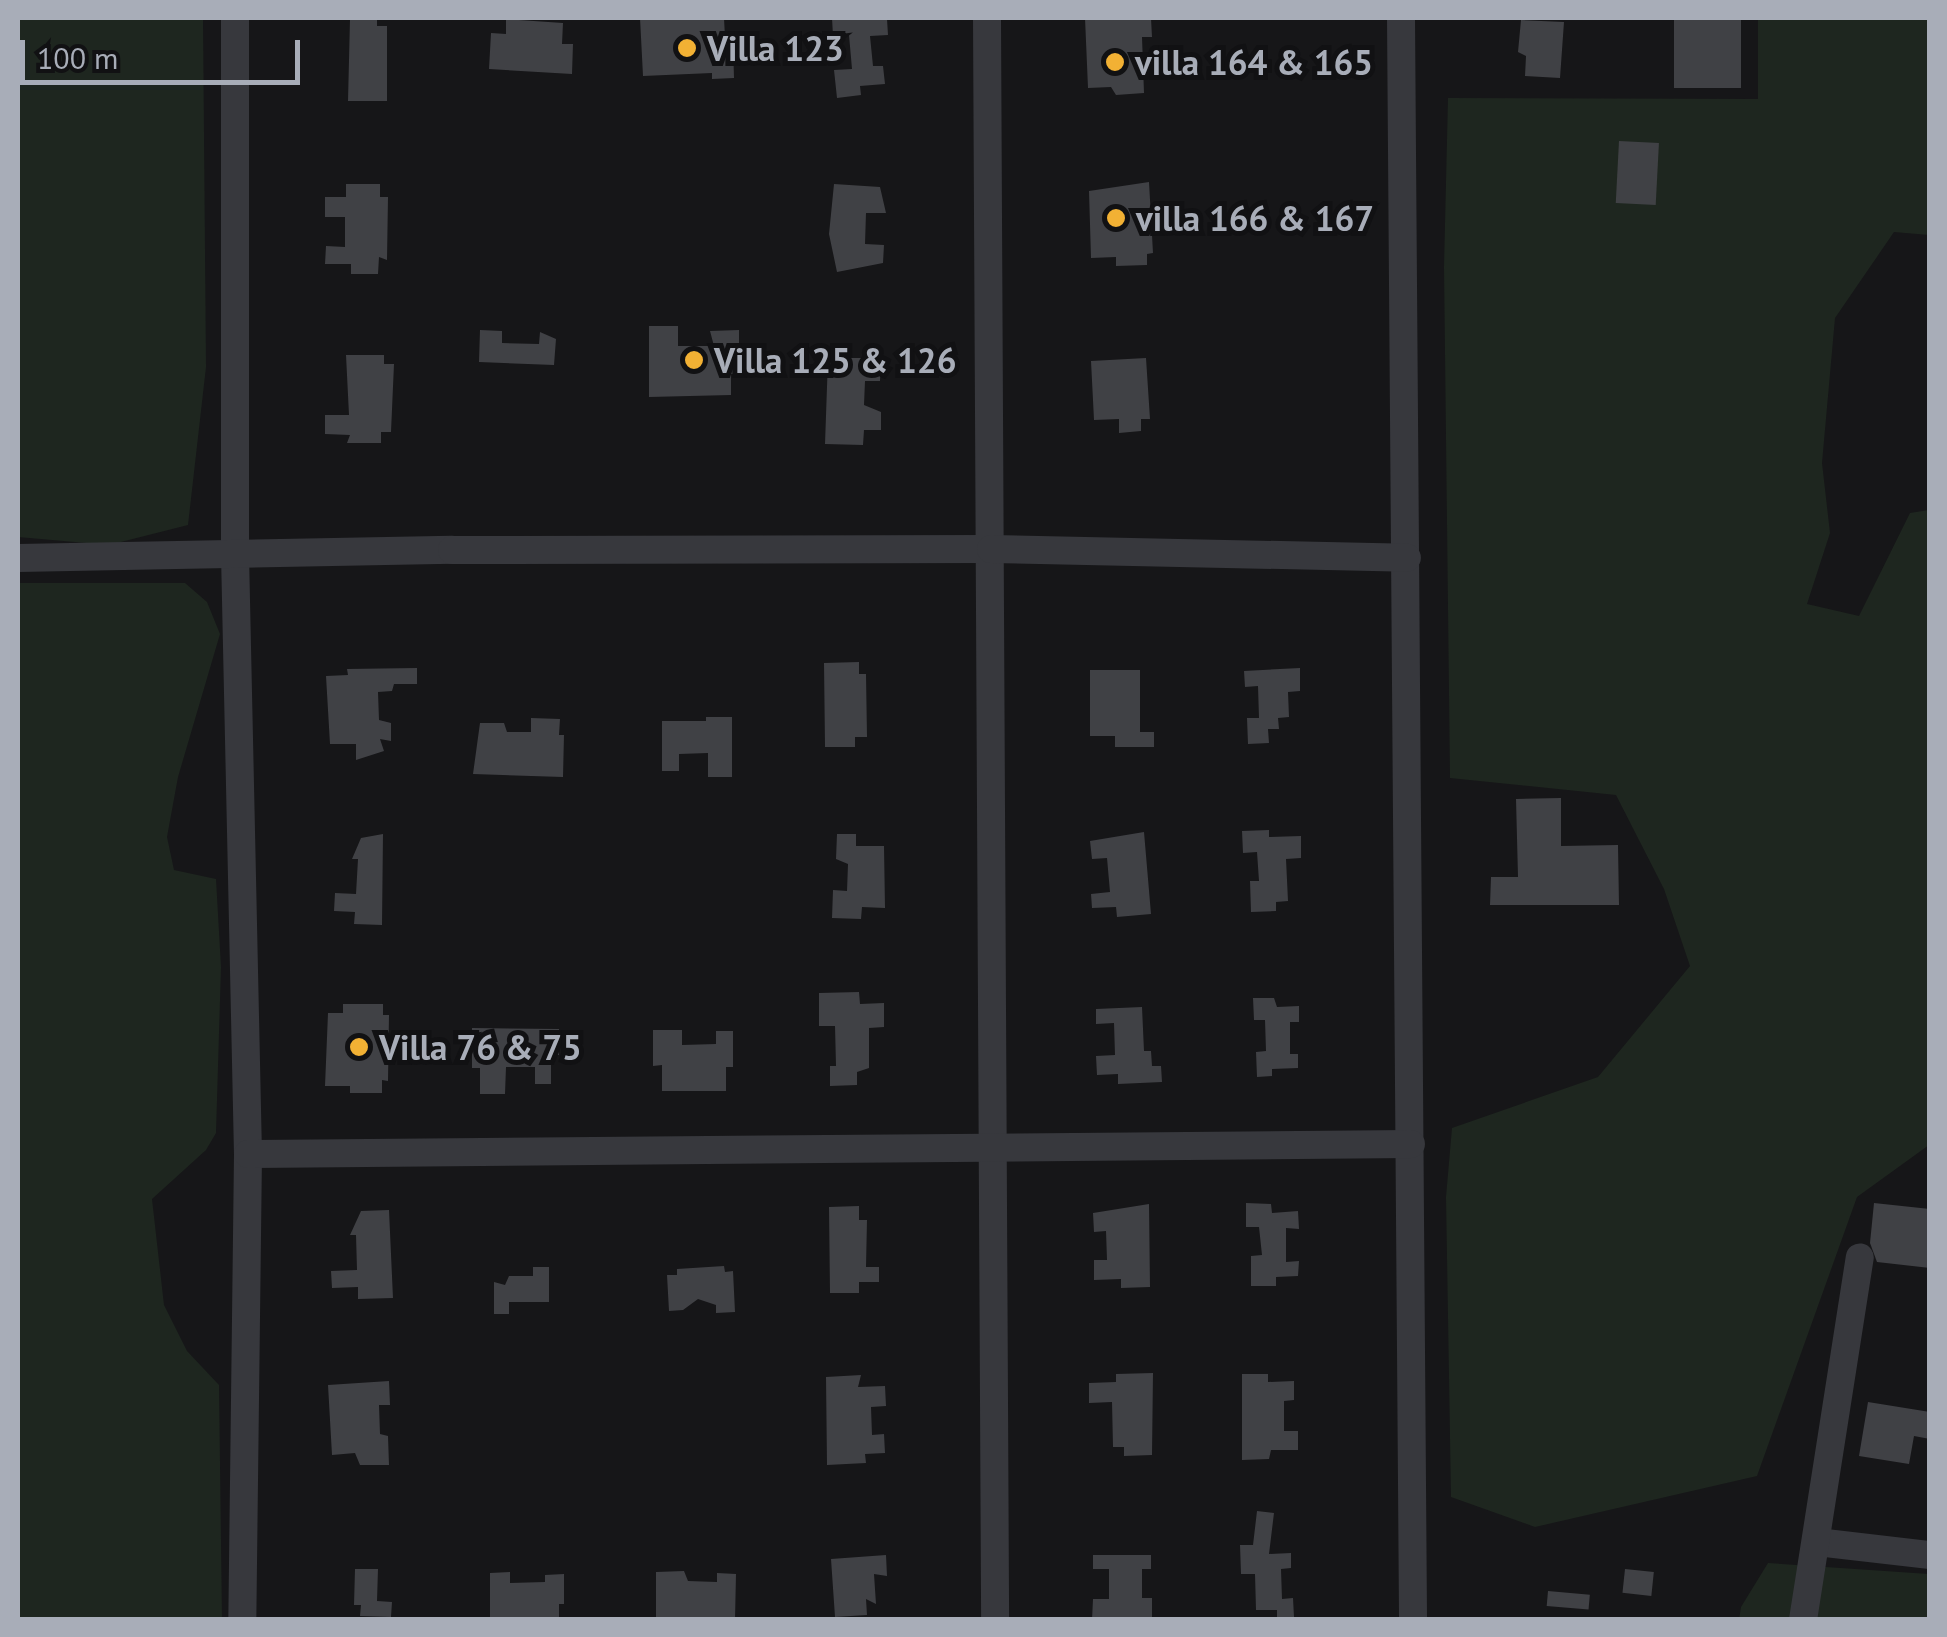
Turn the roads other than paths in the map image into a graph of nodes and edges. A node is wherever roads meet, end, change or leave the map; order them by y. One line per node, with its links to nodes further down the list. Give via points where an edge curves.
1 (235, 18): 5 (street)
2 (987, 18): 4 (street)
3 (1401, 18): 7 (street)
4 (991, 549): 5 (street); 7 (street); 9 (street)
5 (235, 554): 6 (street); 10 (street)
6 (18, 558)
7 (1407, 558): 8 (street)
8 (1411, 1144): 9 (street); 16 (street)
9 (996, 1148): 10 (street); 15 (street)
10 (248, 1154): 14 (street)
11 (1860, 1257): 12 (street)
12 (1816, 1542): 13 (street); 17 (street)
13 (1930, 1556)
14 (242, 1620)
15 (995, 1620)
16 (1413, 1620)
17 (1802, 1620)

